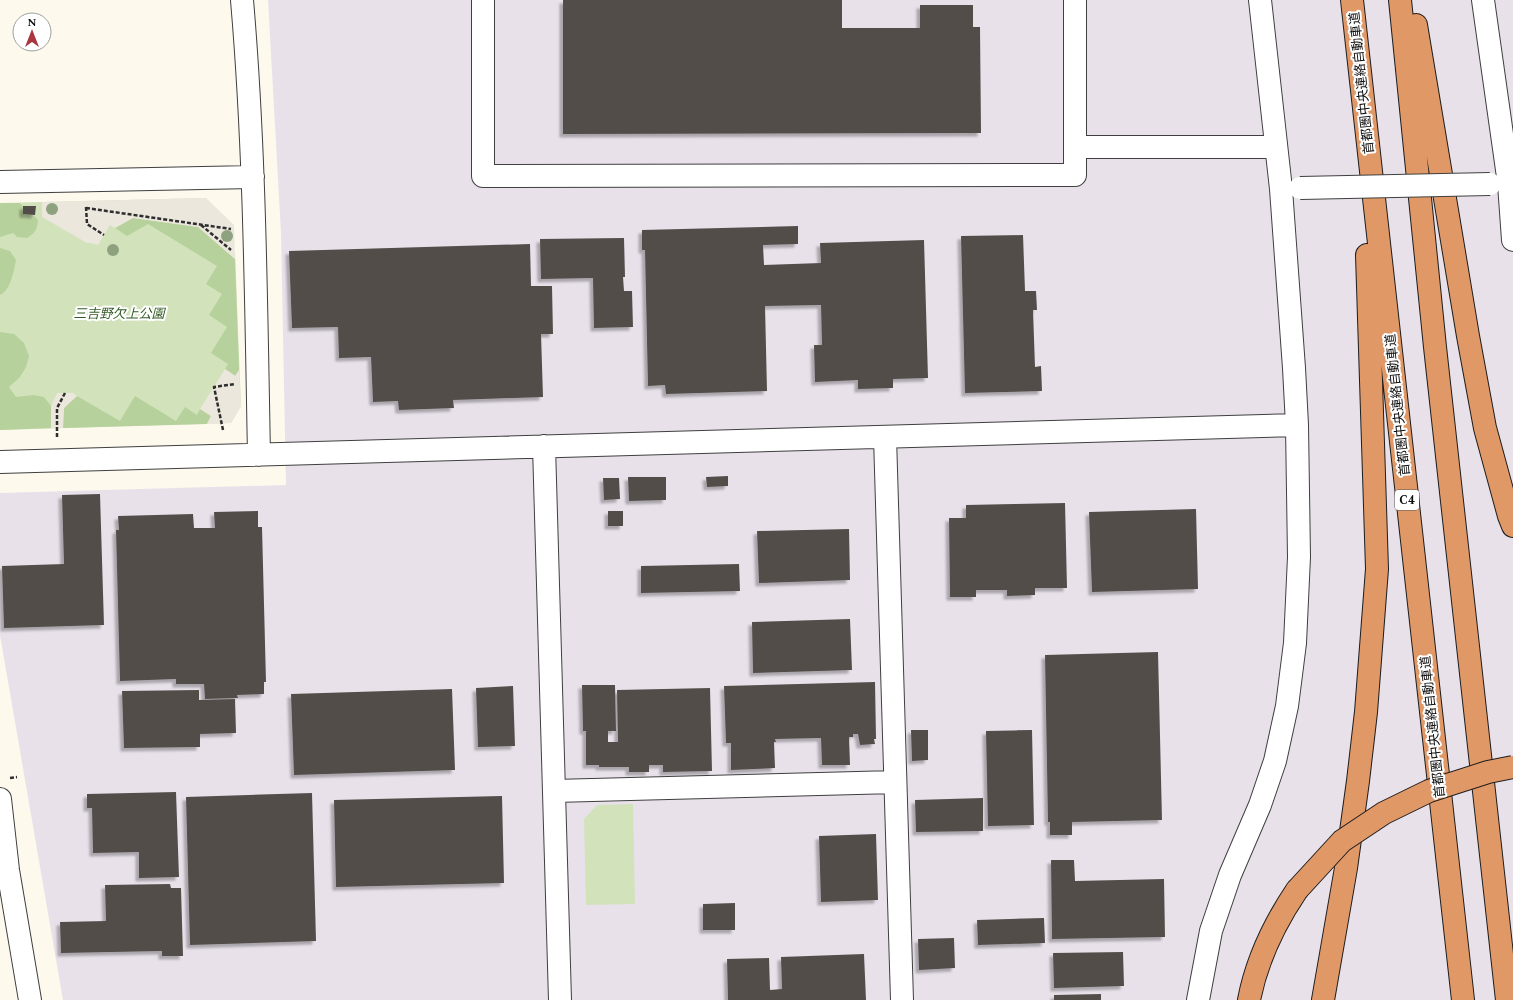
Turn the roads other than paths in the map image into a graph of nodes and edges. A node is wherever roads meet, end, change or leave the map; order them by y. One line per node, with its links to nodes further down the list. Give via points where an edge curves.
1 (242, 0): 12 (street)
2 (483, 0): 10 (street, via 483,176 1075,175)
3 (1075, 0): 10 (street)
4 (1260, 0): 11 (street)
5 (1352, 0): 9 (highway, 首都圏中央連絡自動車道 / C4)
6 (1400, 0): 34 (highway, via 1435,347)
7 (1412, 0): 22 (highway, via 1484,420)
8 (1482, 0): 14 (street)
9 (1362, 92): 32 (highway, via 1377,569 1358,781); 33 (highway, 首都圏中央連絡自動車道 / C4)
10 (1075, 147): 11 (street)
11 (1276, 147): 15 (street)
12 (253, 177): 13 (street); 20 (street)
13 (0, 182)
14 (1504, 184): 15 (street, bridge); 16 (street)
15 (1290, 189): 17 (street, via 1288,279)
16 (1513, 240)
17 (1297, 425): 18 (street); 30 (street, via 1299,556 1295,643 1287,706 1274,761 1230,875 1212,931)
18 (885, 437): 19 (street); 24 (street)
19 (544, 446): 20 (street); 25 (street)
20 (260, 455): 21 (street)
21 (0, 462)
22 (1513, 526)
23 (1513, 767): 31 (highway, bridge, via 1488,772 1429,791 1384,813 1342,842 1298,890 1279,917 1252,982)
24 (896, 782): 25 (street); 29 (street)
25 (554, 791): 28 (street)
26 (0, 806): 27 (street)
27 (30, 1000)
28 (560, 1000)
29 (902, 1000)
30 (1198, 1000)
31 (1249, 1000)
32 (1323, 1000)
33 (1462, 1000)
34 (1508, 1000)

